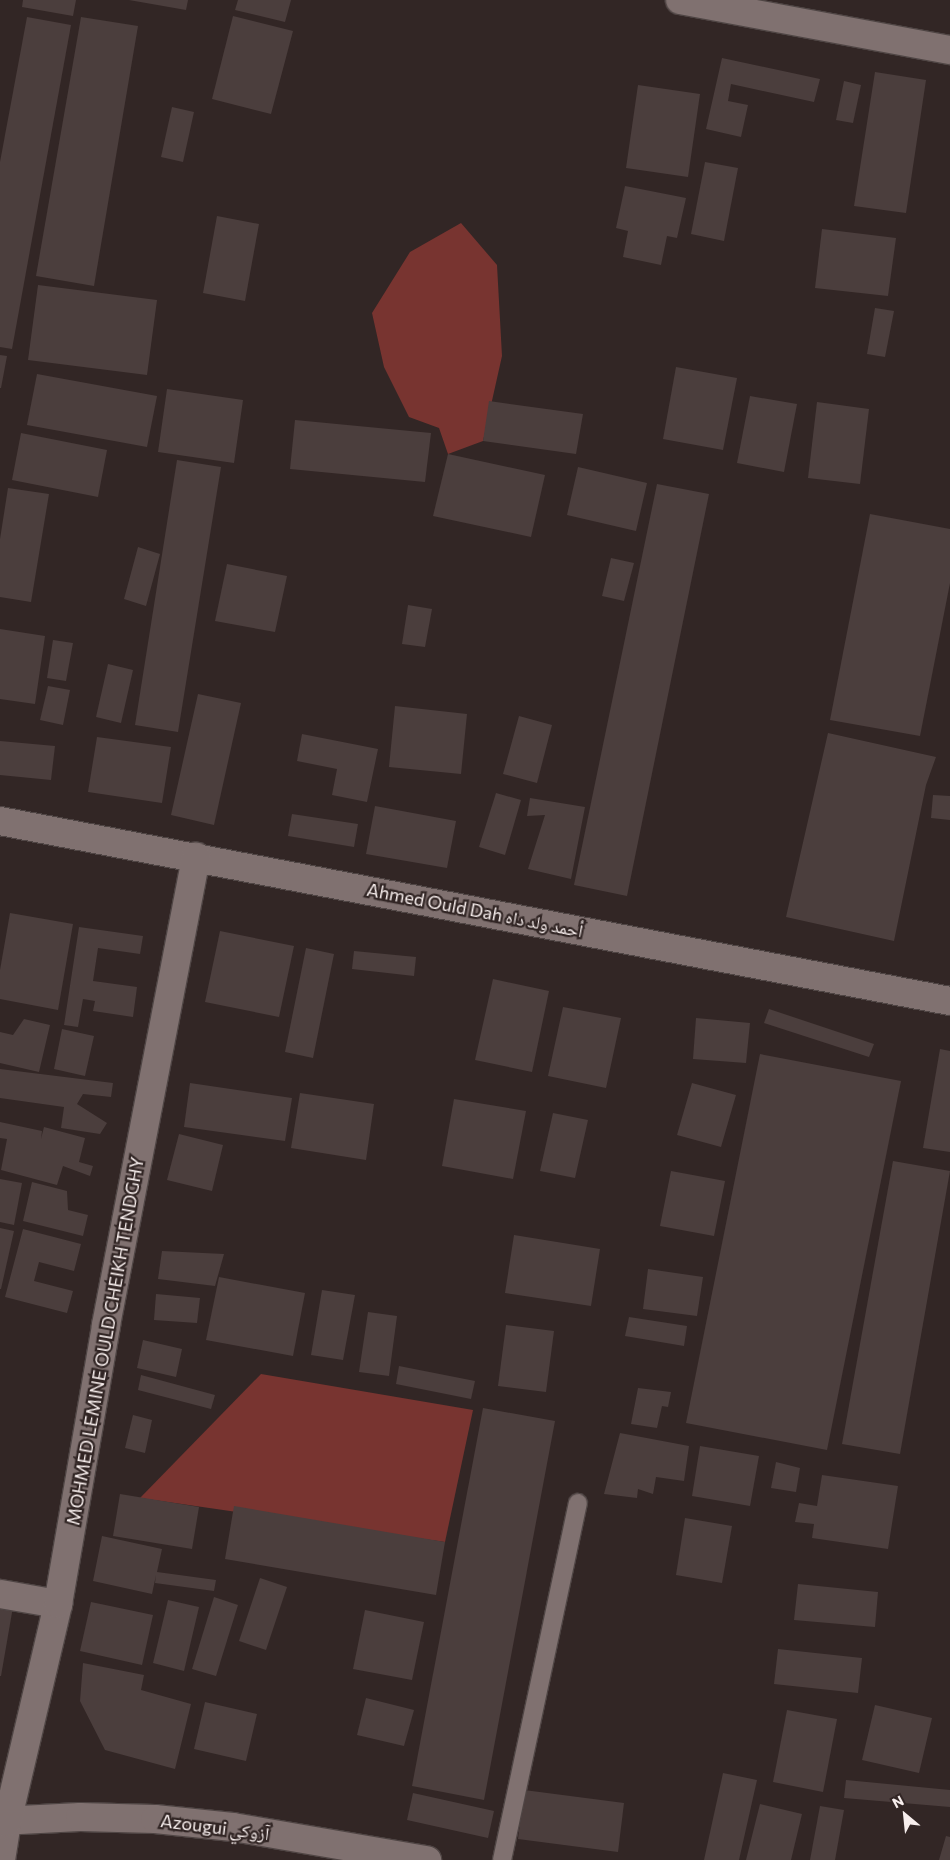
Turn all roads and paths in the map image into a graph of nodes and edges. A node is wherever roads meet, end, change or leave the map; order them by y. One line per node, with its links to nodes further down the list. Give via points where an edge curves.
1 (680, 0): 2 (street)
2 (950, 50)
3 (0, 821): 4 (street, Ahmed Ould Dah أحمد ولد داه)
4 (196, 857): 5 (street, Ahmed Ould Dah أحمد ولد داه); 8 (street, MOHMED LEMINE OULD CHEIKH TENDGHY, via 106,1325)
5 (950, 1001)
6 (578, 1503): 12 (lane)
7 (0, 1594): 8 (street)
8 (58, 1604): 9 (street, MOHMED LEMINE OULD CHEIKH TENDGHY)
9 (3, 1822): 10 (street, MOHMED LEMINE OULD CHEIKH TENDGHY); 11 (street, Azougui آزوكي, via 80,1817 233,1826)
10 (1, 1860)
11 (424, 1860)
12 (502, 1860)

